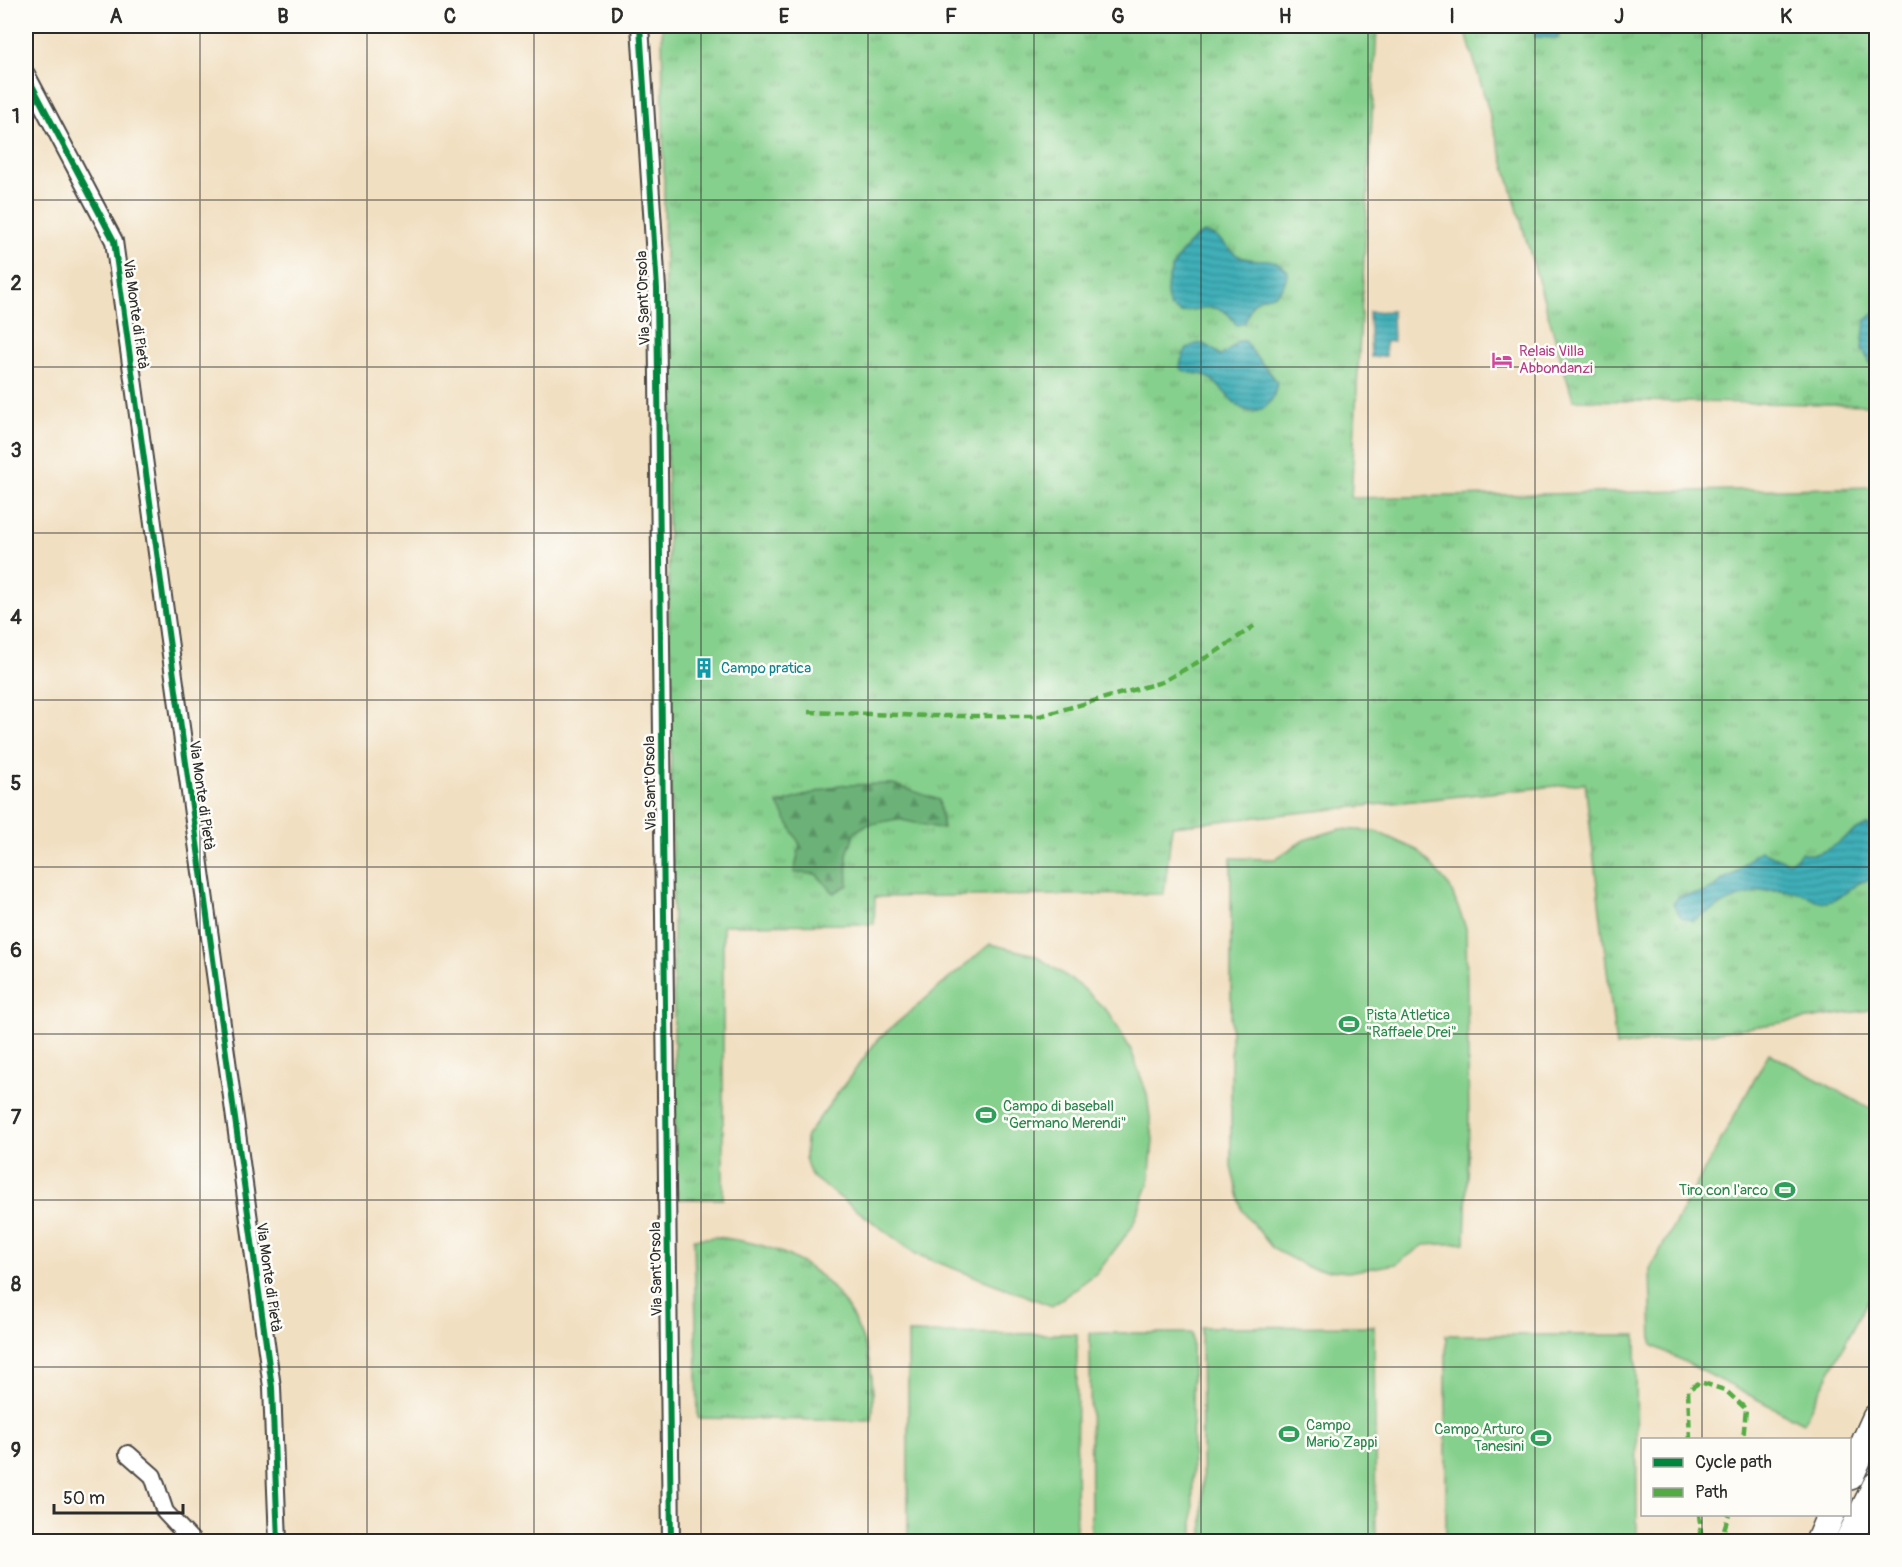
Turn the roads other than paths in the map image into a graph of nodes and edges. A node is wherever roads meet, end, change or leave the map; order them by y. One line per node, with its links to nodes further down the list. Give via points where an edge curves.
1 (640, 26): 10 (street, Via Sant'Orsola, via 657,289)
2 (26, 74): 9 (street, Via Monte di Pietà, via 114,241 272,1387)
3 (1876, 1418): 5 (main road)
4 (128, 1454): 8 (street, via 153,1476 165,1512)
5 (1851, 1474)
6 (1876, 1486): 12 (main road)
7 (1831, 1516): 11 (main road)
8 (193, 1542)
9 (278, 1542)
10 (671, 1542)
11 (1819, 1542)
12 (1848, 1542)

